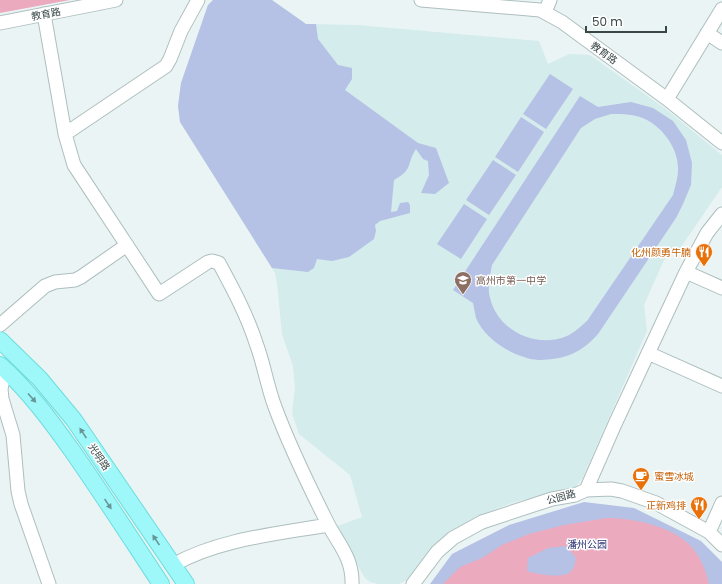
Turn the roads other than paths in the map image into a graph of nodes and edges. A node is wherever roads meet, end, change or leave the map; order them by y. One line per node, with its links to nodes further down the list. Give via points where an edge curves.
1 (116, 0): 5 (street, 教育路)
2 (198, 0): 11 (street, via 166,66)
3 (422, 0): 4 (street, 教育路, via 540,10)
4 (548, 6): 10 (street, 教育路, via 562,22)
5 (44, 14): 7 (street, 教育路); 11 (street)
6 (721, 14): 8 (street)
7 (0, 22)
8 (707, 33): 9 (street); 10 (street)
9 (722, 43)
10 (667, 99): 12 (street, 教育路)
11 (65, 134): 14 (street, via 74,164)
12 (722, 143)
13 (722, 214): 15 (street, via 707,233)
14 (127, 245): 17 (street, via 81,277 45,286); 24 (street, via 159,294 208,262 219,263 235,291 256,342 274,406 297,462)
15 (686, 272): 16 (street); 19 (street)
16 (722, 288)
17 (0, 325)
18 (0, 340): 27 (main road, 光明路, one-way to 18, via 74,420 40,379)
19 (648, 353): 21 (street); 22 (street)
20 (3, 367): 28 (street, via 2,399 13,435 18,491); 29 (main road, 光明路, one-way to 29, via 52,423)
21 (722, 386)
22 (586, 490): 25 (street, 公园路, via 622,491 656,503); 32 (street, 公园路, via 482,522 453,538 437,552)
23 (722, 503): 25 (street)
24 (328, 525): 27 (street, via 207,549); 31 (street, via 349,561)
25 (708, 532): 26 (street, 公园路)
26 (722, 545)
27 (173, 565): 30 (main road, 光明路)
28 (49, 584)
29 (162, 584)
30 (186, 584)
31 (352, 584)
32 (413, 584)

